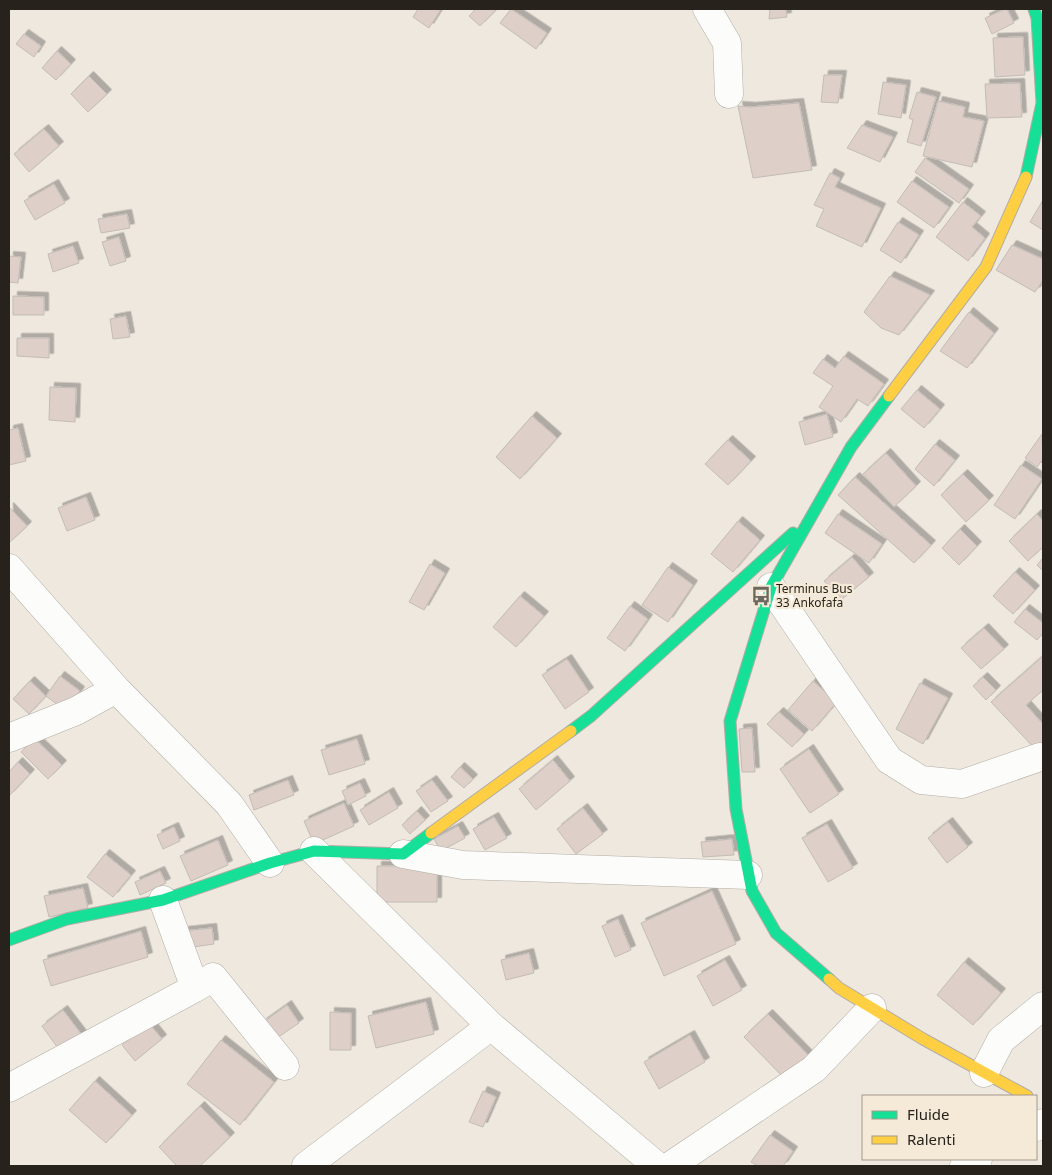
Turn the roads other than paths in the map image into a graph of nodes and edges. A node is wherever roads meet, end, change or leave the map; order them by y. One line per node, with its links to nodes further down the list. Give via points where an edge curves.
1 (708, 9): 3 (street, via 727,43)
2 (1038, 14): 4 (street, via 1042,104 1029,169 986,267 851,447)
3 (729, 94)
4 (811, 517): 6 (street); 11 (street, via 591,716)
5 (9, 568): 7 (street)
6 (771, 587): 9 (street, via 889,760 921,780 962,784); 13 (street, via 730,721 736,809)
7 (116, 689): 8 (street, via 76,711); 12 (street, via 229,804)
8 (9, 738)
9 (1040, 758)
10 (314, 851): 11 (street); 12 (street); 19 (street)
11 (403, 854): 13 (street, via 463,865)
12 (270, 863): 14 (street)
13 (748, 876): 18 (street, via 752,891 776,932 839,988)
14 (163, 900): 15 (street, via 67,919); 16 (street)
15 (9, 940)
16 (195, 988): 20 (street, via 213,977); 22 (street)
17 (1043, 1006): 21 (street, via 1001,1040)
18 (872, 1008): 21 (street); 27 (street, via 814,1069)
19 (492, 1026): 25 (street); 26 (street)
20 (285, 1066)
21 (984, 1073): 23 (street)
22 (9, 1088)
23 (1025, 1095)
24 (976, 1160): 28 (street)
25 (306, 1166)
26 (657, 1166)
27 (670, 1166)
28 (964, 1166)

